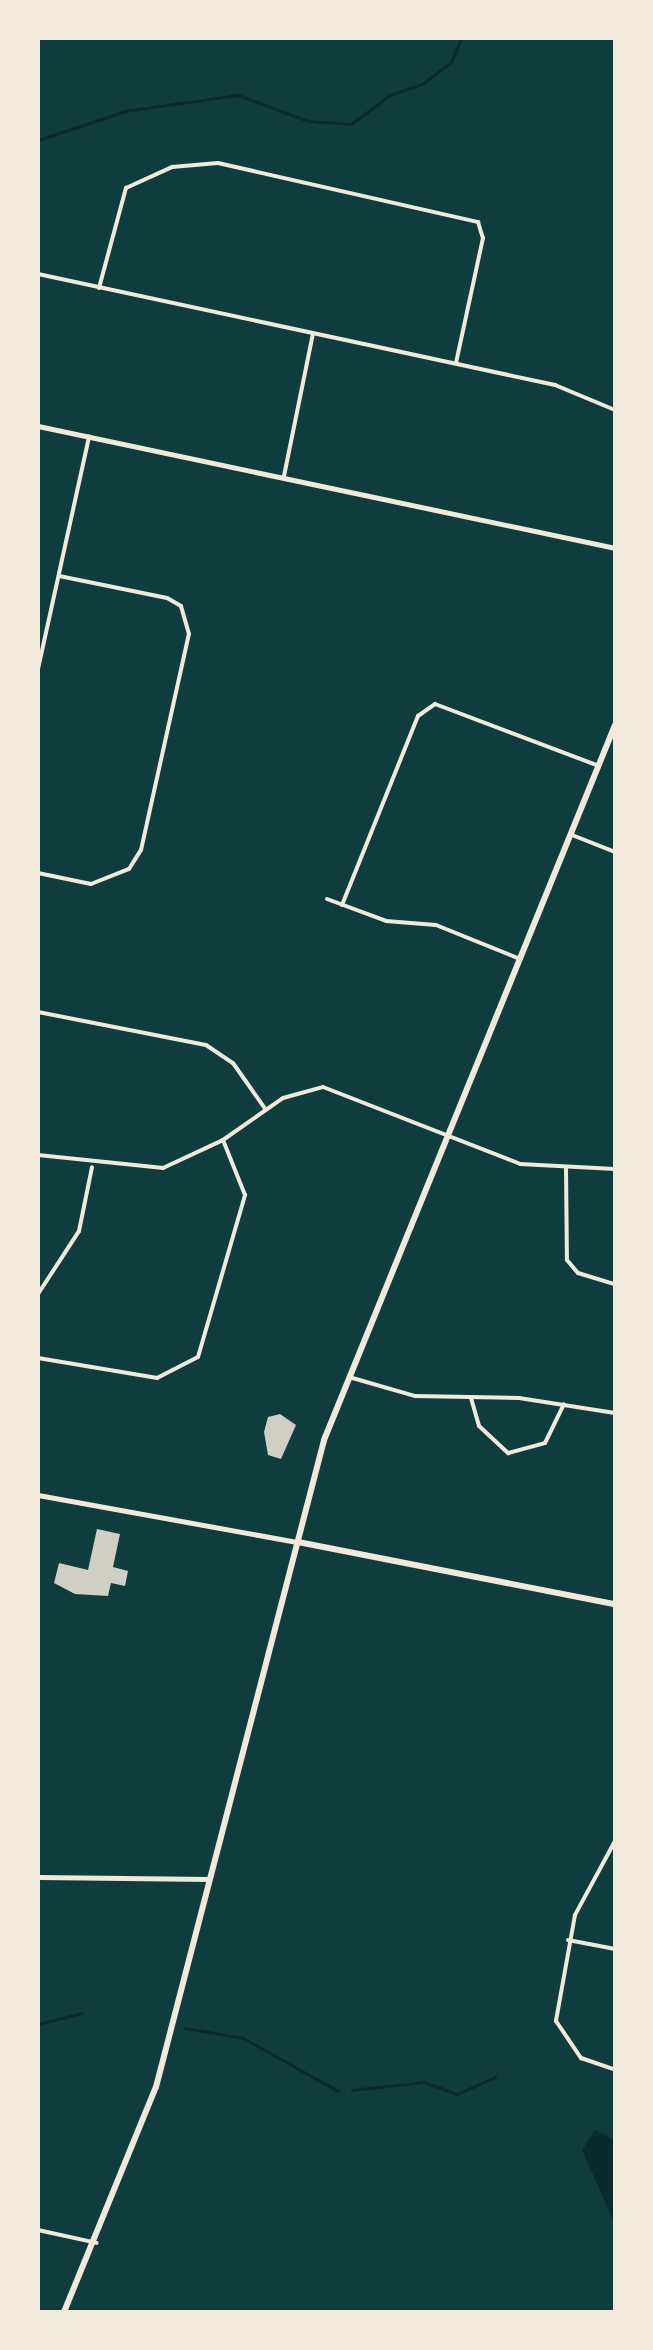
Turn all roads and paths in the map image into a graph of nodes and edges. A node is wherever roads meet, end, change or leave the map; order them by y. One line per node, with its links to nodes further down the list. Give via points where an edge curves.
1 (38, 274): 2 (street)
2 (99, 288): 3 (street); 4 (street, via 126,188 195,161 249,169 478,222 483,238)
3 (313, 334): 4 (street); 8 (street)
4 (456, 363): 5 (street, via 555,385)
5 (615, 410)
6 (38, 426): 7 (street)
7 (89, 437): 8 (street); 10 (street)
8 (284, 476): 9 (street)
9 (615, 548)
10 (59, 576): 11 (street); 16 (street, via 167,598 181,606 189,634 135,860 113,880 91,884)
11 (38, 669)
12 (615, 725): 13 (main road)
13 (599, 766): 14 (main road); 18 (street, via 454,705 435,704 418,716)
14 (572, 835): 15 (street); 19 (main road)
15 (615, 852)
16 (38, 873)
17 (327, 899): 18 (street)
18 (342, 905): 19 (street, via 386,921 436,925)
19 (520, 959): 22 (main road)
20 (38, 1012): 21 (street, via 206,1045 233,1063)
21 (266, 1110): 22 (street, via 304,1089 323,1087); 23 (street)
22 (448, 1136): 26 (street, via 520,1164); 31 (main road)
23 (223, 1140): 25 (street, via 163,1168); 30 (street, via 245,1195 198,1357 157,1378)
24 (38, 1155): 25 (street)
25 (92, 1166): 29 (street, via 79,1231)
26 (566, 1169): 27 (street); 28 (street, via 567,1260 578,1273)
27 (615, 1169)
28 (615, 1284)
29 (38, 1294)
30 (38, 1358)
31 (349, 1377): 32 (street, via 415,1396); 36 (main road)
32 (471, 1398): 33 (street); 33 (street, via 479,1426 508,1453 545,1443)
33 (565, 1403): 34 (street)
34 (615, 1413)
35 (38, 1495): 36 (street)
36 (298, 1542): 37 (main road); 42 (main road)
37 (615, 1604)
38 (615, 1759): 39 (street)
39 (615, 1802)
40 (615, 1841): 43 (street, via 587,1882)
41 (38, 1877): 42 (street)
42 (209, 1879): 47 (main road, via 156,2087)
43 (568, 1940): 44 (street); 45 (street, via 556,2021 581,2058)
44 (615, 1949)
45 (615, 2070)
46 (38, 2230): 47 (street)
47 (97, 2243): 48 (main road)
48 (64, 2312)

